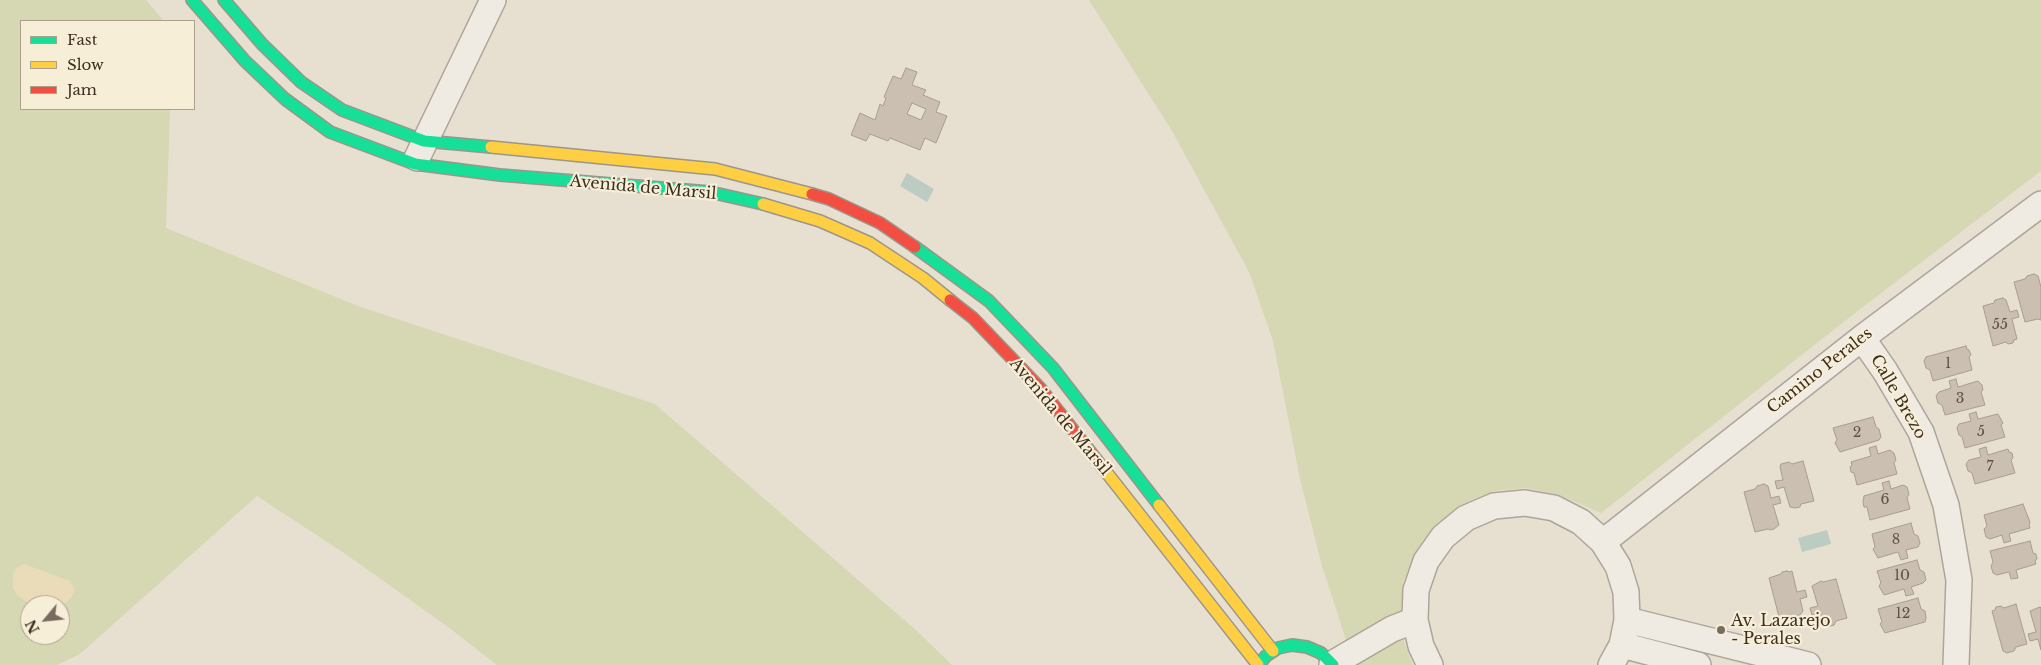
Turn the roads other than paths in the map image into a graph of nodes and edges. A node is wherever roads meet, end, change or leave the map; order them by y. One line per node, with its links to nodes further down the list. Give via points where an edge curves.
1 (192, 0): 4 (street, Avenida de Marsil, via 245,62 285,99 330,132)
2 (224, 0): 4 (street, Avenida de Marsil, via 262,44 302,82 342,110)
3 (493, 0): 4 (street)
4 (419, 152): 10 (street, Avenida de Marsil, via 715,169 828,199 880,223 934,258 989,301 1053,368); 13 (street, Avenida de Marsil, via 500,175 710,192 820,221 870,243 923,278 973,318 1041,390)
5 (2041, 204): 6 (street, Camino Perales)
6 (1862, 338): 7 (street, Camino Perales); 17 (street, Calle Brezo, via 1921,432 1946,506 1959,580)
7 (1603, 542): 8 (street, via 1581,522 1554,508 1524,503 1494,506 1466,518 1443,537 1426,561 1416,590); 9 (street, via 1618,566 1626,592)
8 (1415, 620): 12 (street, via 1392,629); 14 (street, via 1421,646)
9 (1627, 620): 11 (street); 16 (street)
10 (1274, 651): 12 (street, via 1292,645 1307,647 1321,653); 13 (street)
11 (1616, 655): 15 (street)
12 (1332, 664)
13 (1258, 665)
14 (1430, 665)
15 (1698, 665)
16 (1808, 665)
17 (1956, 665)

